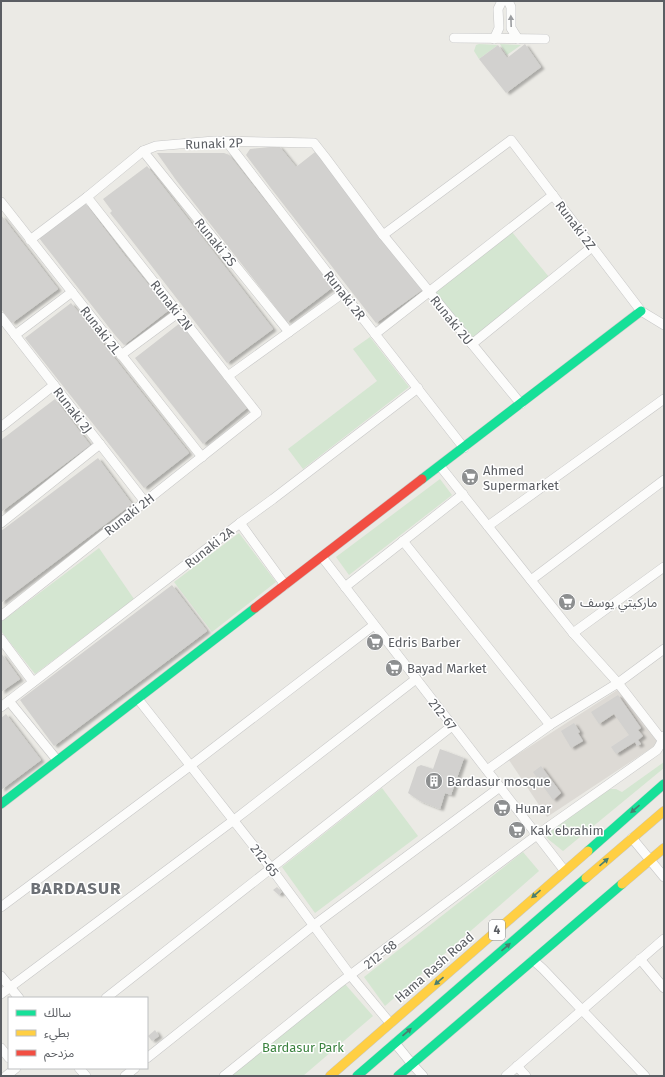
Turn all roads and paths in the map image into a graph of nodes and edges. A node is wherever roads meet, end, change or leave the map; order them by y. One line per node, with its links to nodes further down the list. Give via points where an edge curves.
1 (502, 1): 4 (street, via 498,9 499,28)
2 (508, 1): 5 (street, one-way to 2, via 512,28 511,7)
3 (454, 38): 4 (street)
4 (494, 38): 5 (street)
5 (518, 38): 6 (street)
6 (545, 38)
7 (227, 142): 8 (street, Runaki 2P, via 156,146); 12 (street, Runaki 2P, via 314,143); 17 (street, Runaki 2R)
8 (143, 151): 10 (street, Runaki 2P); 22 (street, Runaki 2S)
9 (552, 195): 12 (street, Runaki 2Z, via 511,140); 14 (street, Runaki 2Z); 16 (street)
10 (87, 197): 13 (street, Runaki 2P); 19 (street, Runaki 2N)
11 (1, 202): 13 (street, Runaki 2L)
12 (383, 235): 16 (street, Runaki 2U)
13 (30, 240): 15 (street, Runaki 2L)
14 (592, 247): 18 (street, Runaki 2Z); 25 (street)
15 (72, 292): 24 (street); 26 (street, Runaki 2L)
16 (429, 292): 23 (street); 25 (street, Runaki 2U)
17 (343, 293): 22 (street); 23 (street, Runaki 2R)
18 (641, 311): 21 (street, Runaki 2Z); 31 (main road)
19 (178, 313): 26 (street); 27 (street, Runaki 2N)
20 (1, 317): 24 (street, Runaki 2J)
21 (664, 326)
22 (289, 332): 27 (street)
23 (375, 334): 29 (street, Runaki 2R)
24 (15, 335): 28 (street, Runaki 2J)
25 (472, 344): 31 (street, Runaki 2U)
26 (121, 355): 36 (street, Runaki 2L)
27 (228, 376): 32 (street, Runaki 2N)
28 (54, 385): 33 (street); 34 (street, Runaki 2J)
29 (418, 388): 35 (street, Runaki 2R); 42 (street, Runaki 2A)
30 (664, 399): 43 (street)
31 (520, 404): 35 (main road)
32 (257, 413): 36 (street, Runaki 2H)
33 (1, 427)
34 (100, 444): 40 (street, Runaki 2J); 41 (street)
35 (464, 448): 37 (main road)
36 (202, 457): 40 (street, Runaki 2H)
37 (440, 466): 39 (street); 45 (main road)
38 (664, 480): 47 (street)
39 (463, 494): 43 (street); 44 (street)
40 (145, 502): 50 (street, Runaki 2H)
41 (1, 523)
42 (240, 523): 48 (street); 56 (street, Runaki 2A)
43 (488, 526): 47 (street)
44 (403, 541): 49 (street); 61 (street)
45 (322, 557): 48 (main road); 49 (street, 212-67)
46 (664, 567): 52 (street)
47 (531, 580): 52 (street)
48 (285, 585): 58 (main road)
49 (345, 587): 51 (street, 212-67)
50 (1, 616)
51 (374, 625): 55 (street, 212-67); 65 (street)
52 (573, 633): 57 (street)
53 (1, 640): 56 (street)
54 (664, 649): 57 (street)
55 (416, 679): 62 (street, 212-67); 71 (street)
56 (33, 682): 59 (street, Runaki 2A)
57 (618, 683): 61 (street); 63 (street)
58 (138, 699): 64 (main road); 65 (street, 212-65)
59 (9, 701): 60 (street, Runaki 2A); 64 (street)
60 (1, 707)
61 (550, 725): 66 (street)
62 (452, 726): 66 (street, 212-67); 76 (street)
63 (663, 738): 72 (street, 212-68, via 657,750)
64 (57, 760): 69 (main road)
65 (190, 766): 71 (street, 212-65); 79 (street)
66 (487, 770): 68 (street, 212-67)
67 (664, 784): 77 (main road, Hama Rash Road / 4, one-way to 77)
68 (500, 787): 72 (street, 212-67); 80 (street)
69 (1, 804)
70 (664, 810): 73 (main road, 4)
71 (234, 820): 76 (street, 212-65); 86 (street)
72 (537, 835): 77 (street, 212-67); 85 (street, 212-68)
73 (632, 838): 75 (street); 93 (main road, 4, one-way to 73)
74 (664, 848): 75 (main road)
75 (650, 860): 78 (street); 83 (main road)
76 (271, 868): 80 (street, 212-65); 90 (street)
77 (564, 870): 92 (main road, Hama Rash Road / 4, one-way to 92)
78 (664, 877)
79 (1, 907)
80 (314, 925): 85 (street, 212-65); 96 (street)
81 (664, 938): 82 (street)
82 (640, 959): 87 (street); 91 (street)
83 (533, 960): 91 (street); 97 (main road)
84 (1, 976): 86 (street)
85 (351, 976): 92 (street, 212-65); 103 (street, 212-68)
86 (10, 987): 88 (street); 89 (street)
87 (664, 988)
88 (1, 994)
89 (18, 997)
90 (107, 997)
91 (581, 1009): 98 (street); 110 (street)
92 (390, 1023): 104 (main road, Hama Rash Road / 4)
93 (395, 1043): 97 (street); 105 (main road, 4)
94 (1, 1048): 95 (street)
95 (8, 1057)
96 (148, 1057)
97 (412, 1064): 106 (main road); 107 (street)
98 (517, 1066): 108 (street); 109 (street)
99 (15, 1069): 101 (street)
100 (134, 1069): 102 (street)
101 (6, 1076)
102 (125, 1076)
103 (224, 1076)
104 (330, 1076)
105 (357, 1076)
106 (398, 1076)
107 (423, 1076)
108 (506, 1076)
109 (526, 1076)
110 (645, 1076)

